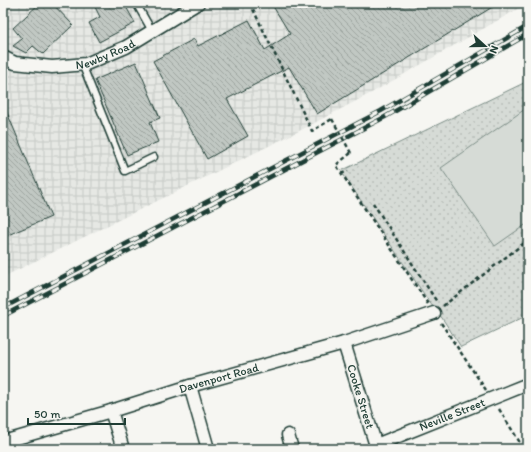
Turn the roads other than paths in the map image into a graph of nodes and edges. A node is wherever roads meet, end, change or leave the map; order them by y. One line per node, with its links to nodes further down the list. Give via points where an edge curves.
1 (136, 3): 3 (lane)
2 (198, 3): 3 (street, Newby Road)
3 (152, 31): 5 (street, Newby Road, via 126,47)
4 (3, 57): 5 (street, Newby Road, via 15,63 52,67)
5 (82, 64): 6 (lane, via 125,171)
6 (154, 157)
7 (437, 310): 8 (street, Davenport Road)
8 (344, 343): 10 (street, Davenport Road); 14 (street, Cooke Street)
9 (528, 384): 14 (street, Neville Street)
10 (190, 386): 11 (street, Davenport Road); 16 (street)
11 (111, 411): 13 (street, Davenport Road); 15 (street)
12 (288, 435): 17 (street)
13 (3, 442)
14 (377, 447)
15 (123, 449)
16 (208, 449)
17 (292, 449)

